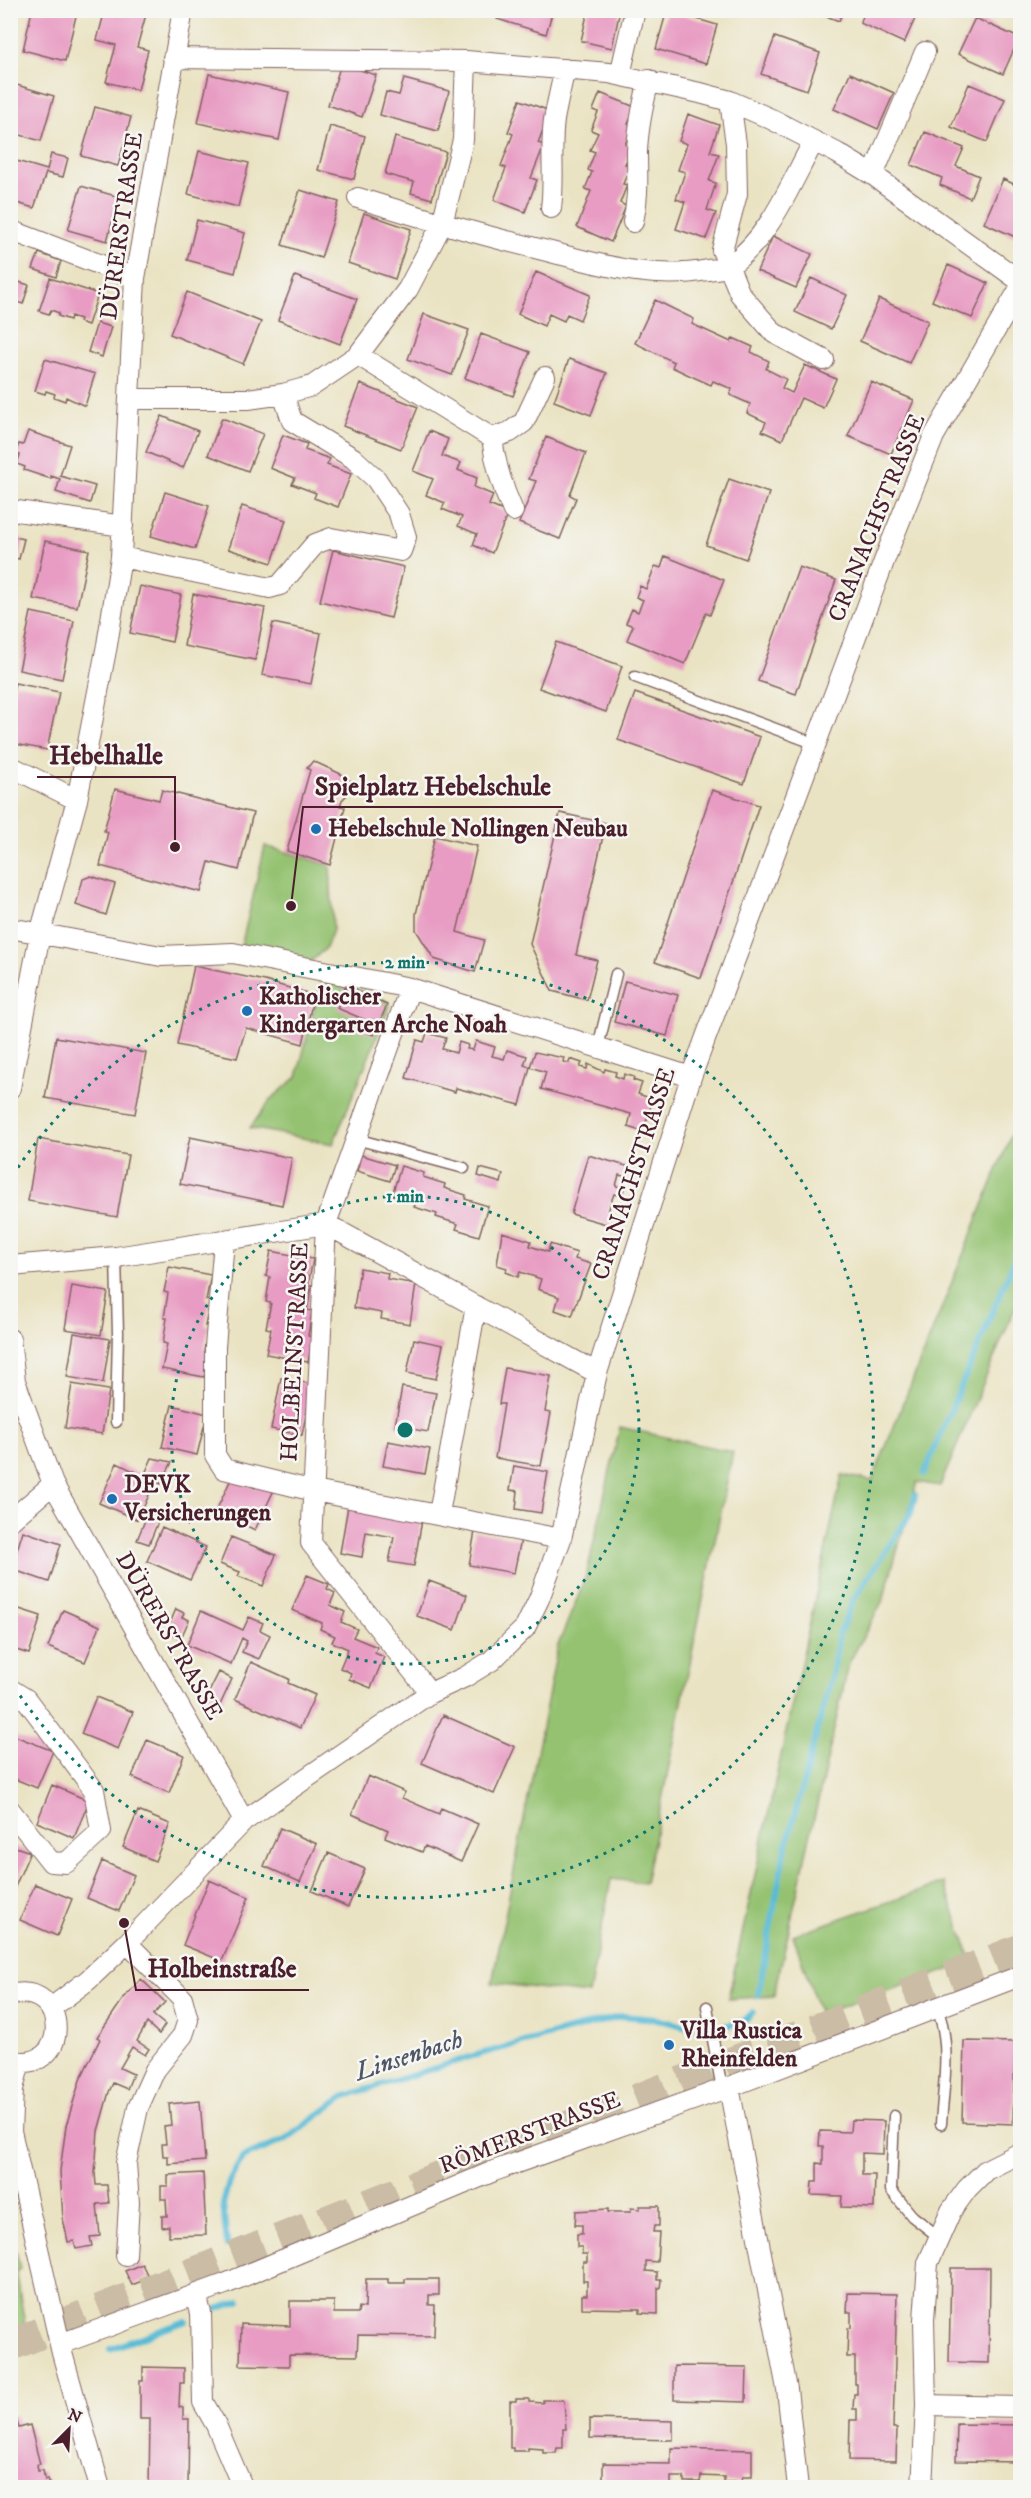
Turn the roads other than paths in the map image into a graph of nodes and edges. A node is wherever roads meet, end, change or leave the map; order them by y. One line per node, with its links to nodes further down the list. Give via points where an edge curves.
1 (183, 10): 4 (street, DÜRERSTRASSE)
2 (635, 10): 7 (street)
3 (925, 52): 11 (street)
4 (173, 58): 5 (street); 18 (street, DÜRERSTRASSE)
5 (466, 62): 6 (street); 15 (street, via 463,140)
6 (565, 69): 7 (street); 13 (street, via 554,120)
7 (620, 75): 8 (street)
8 (649, 80): 9 (street); 14 (street, via 640,119)
9 (729, 101): 10 (street); 17 (street, via 738,170 737,194 723,250)
10 (814, 141): 11 (street); 17 (street, via 770,220 752,246)
11 (873, 175): 19 (street)
12 (358, 198): 15 (street)
13 (551, 208)
14 (633, 222)
15 (442, 224): 17 (street, via 614,268 658,275 684,275); 21 (street, via 408,289)
16 (10, 230): 18 (street)
17 (729, 266): 22 (street, via 740,294 774,333)
18 (135, 278): 25 (street, DÜRERSTRASSE)
19 (1020, 281)
20 (1020, 288): 32 (street, CRANACHSTRASSE, via 934,436)
21 (358, 355): 24 (street, via 312,386); 26 (street)
22 (824, 360)
23 (544, 377): 26 (street, via 524,422)
24 (283, 394): 25 (street, via 248,399); 30 (street, via 292,421 352,458 376,479 399,514 406,537 400,551 331,538 315,544 280,585 270,588)
25 (129, 399): 29 (street, DÜRERSTRASSE)
26 (492, 438): 28 (street)
27 (10, 510): 29 (street)
28 (513, 510)
29 (123, 526): 30 (street, DÜRERSTRASSE)
30 (121, 557): 34 (street, DÜRERSTRASSE)
31 (635, 677): 32 (lane)
32 (816, 744): 40 (street, CRANACHSTRASSE)
33 (10, 765): 34 (street)
34 (77, 800): 36 (street, DÜRERSTRASSE)
35 (10, 928): 36 (street)
36 (40, 934): 38 (street, via 161,956 233,953); 41 (street, DÜRERSTRASSE)
37 (616, 974): 39 (lane)
38 (410, 988): 39 (street); 42 (street, HOLBEINSTRASSE)
39 (598, 1047): 40 (street)
40 (691, 1077): 50 (street, CRANACHSTRASSE)
41 (10, 1088)
42 (356, 1139): 43 (lane); 44 (street, HOLBEINSTRASSE)
43 (464, 1168)
44 (326, 1224): 45 (street); 48 (street); 53 (street, HOLBEINSTRASSE)
45 (224, 1241): 46 (street); 53 (street, via 215,1347 215,1455 224,1469)
46 (116, 1257): 47 (street); 51 (lane)
47 (10, 1266)
48 (476, 1306): 50 (street); 54 (street)
49 (10, 1339): 52 (street, DÜRERSTRASSE, via 15,1381)
50 (597, 1373): 56 (street, CRANACHSTRASSE)
51 (116, 1422)
52 (53, 1484): 55 (street); 60 (street, DÜRERSTRASSE)
53 (314, 1491): 54 (street); 58 (street, HOLBEINSTRASSE, via 311,1543)
54 (439, 1514): 56 (street)
55 (10, 1521)
56 (561, 1539): 58 (street, CRANACHSTRASSE, via 525,1628 491,1661)
57 (10, 1689): 59 (street, via 26,1699 94,1790 101,1831 66,1863 51,1862)
58 (430, 1693): 60 (street)
59 (10, 1810)
60 (244, 1821): 61 (street)
61 (127, 1943): 65 (street); 73 (street, via 182,1998 188,2020 183,2035 155,2070 138,2108 126,2163)
62 (1020, 1977): 66 (street, RÖMERSTRASSE)
63 (10, 1995): 65 (street, via 29,1994 41,1998)
64 (706, 2007): 68 (lane)
65 (51, 2008): 67 (street, via 57,2030 51,2048 36,2060)
66 (937, 2009): 68 (street, RÖMERSTRASSE); 70 (lane, via 945,2041)
67 (15, 2061): 75 (street, via 11,2131)
68 (725, 2088): 74 (street, RÖMERSTRASSE, via 494,2171); 80 (street, via 787,2389)
69 (894, 2116): 72 (lane, via 891,2190 912,2217)
70 (941, 2124)
71 (1020, 2153): 72 (street, via 986,2170 967,2189)
72 (939, 2237): 76 (street, via 928,2263 924,2320)
73 (126, 2255)
74 (196, 2295): 75 (street, RÖMERSTRASSE); 79 (street, via 201,2313 203,2402)
75 (60, 2344): 78 (street)
76 (926, 2405): 77 (street); 81 (street)
77 (1020, 2407)
78 (100, 2487)
79 (243, 2487)
80 (798, 2487)
81 (922, 2487)

